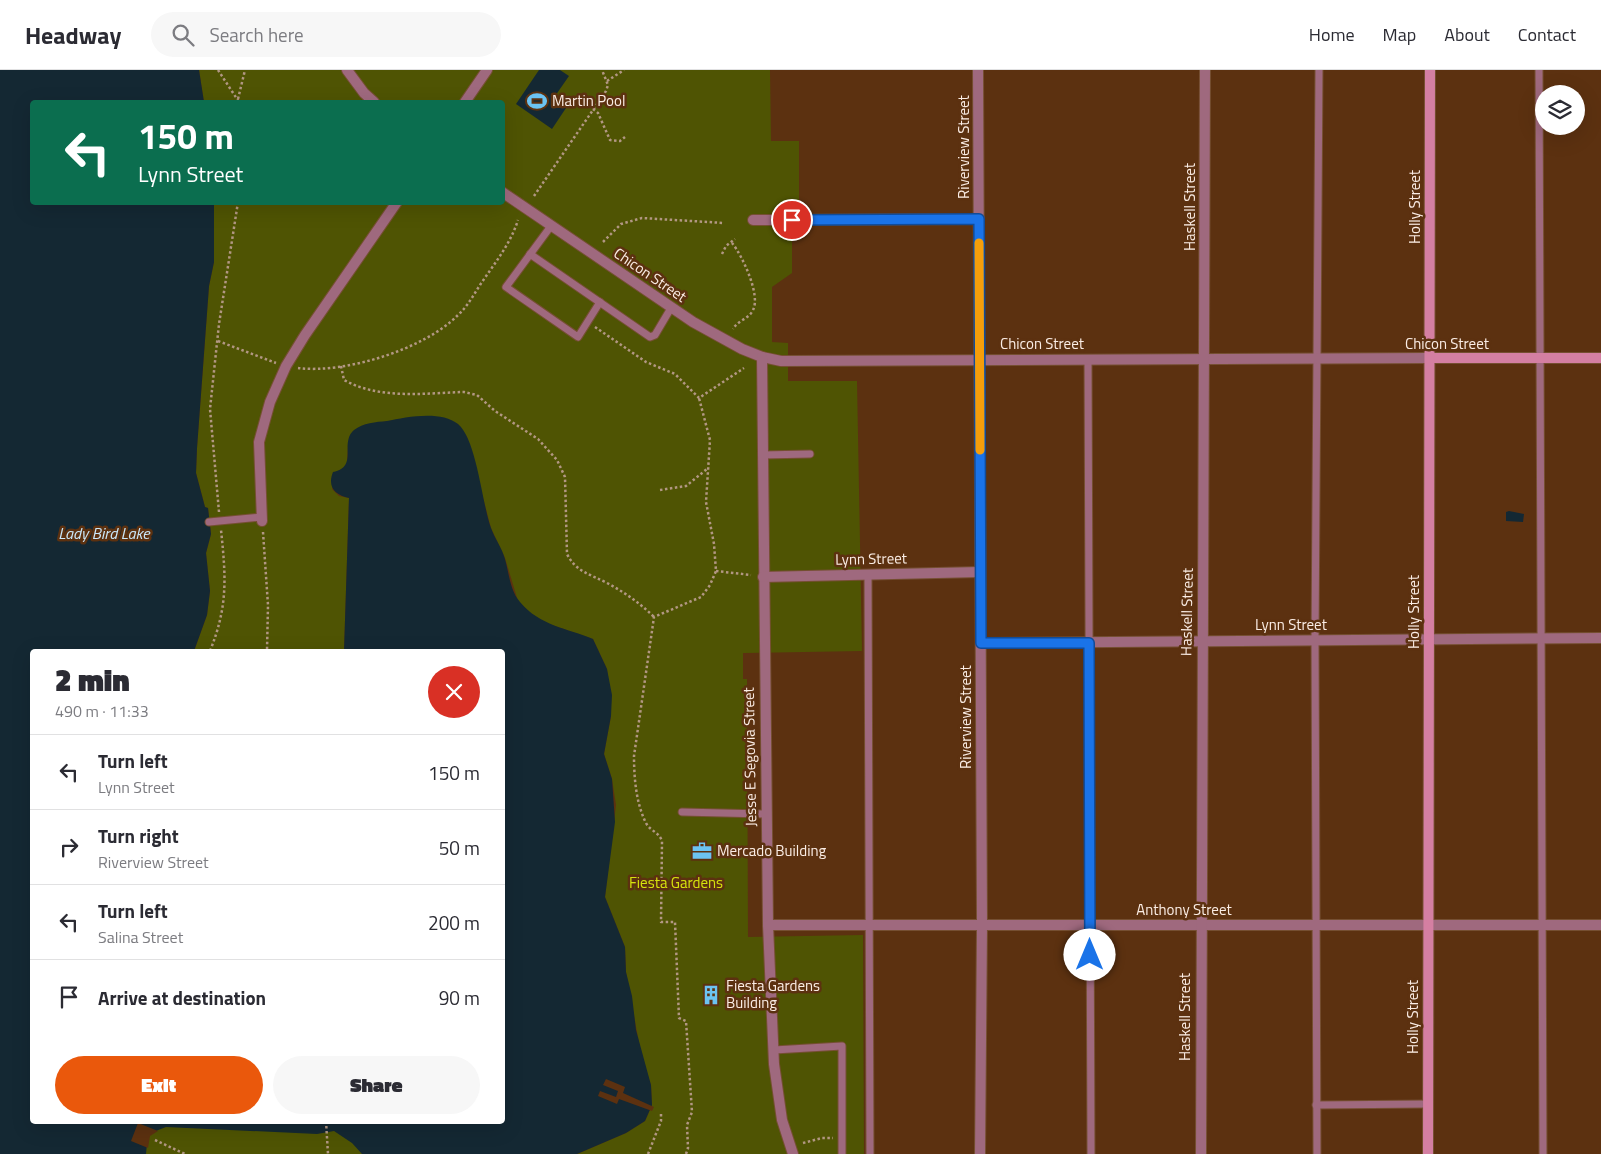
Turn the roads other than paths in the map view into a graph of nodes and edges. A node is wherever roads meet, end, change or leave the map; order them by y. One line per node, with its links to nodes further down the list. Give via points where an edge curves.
1 (347, 70): 8 (street)
2 (487, 70): 9 (street)
3 (978, 70): 12 (street, Riverview Street)
4 (1205, 70): 23 (street, Haskell Street)
5 (1319, 70): 25 (lane)
6 (1430, 70): 19 (street, Holly Street)
7 (1539, 70): 20 (lane)
8 (372, 100)
9 (466, 100)
10 (505, 194): 14 (street, Chicon Street)
11 (395, 205): 28 (street, via 286,366 265,415 259,442)
12 (979, 219): 13 (street); 24 (street, Riverview Street)
13 (752, 220)
14 (551, 226): 15 (lane); 17 (street, Chicon Street)
15 (530, 254): 16 (lane); 16 (lane, via 506,287 578,337)
16 (600, 302): 17 (lane, via 650,336 655,334)
17 (671, 308): 18 (street, Chicon Street, via 719,338)
18 (762, 357): 24 (street, Chicon Street, via 811,362); 27 (street, Jesse E Segovia Street)
19 (1430, 358): 20 (street, Chicon Street); 25 (street, Chicon Street); 33 (street, Holly Street)
20 (1540, 358): 21 (street, Chicon Street); 36 (lane)
21 (1601, 358)
22 (1088, 359): 23 (street, Chicon Street); 24 (street, Chicon Street); 39 (lane)
23 (1206, 359): 25 (street, Chicon Street); 37 (street, Haskell Street)
24 (979, 360): 30 (street, Riverview Street)
25 (1317, 360): 35 (lane)
26 (810, 454): 27 (lane)
27 (762, 455): 32 (street, Jesse E Segovia Street)
28 (262, 519): 29 (lane)
29 (209, 522)
30 (980, 572): 31 (street, Lynn Street); 38 (street, Riverview Street)
31 (868, 574): 32 (street, Lynn Street); 48 (lane)
32 (763, 577): 41 (street, Jesse E Segovia Street)
33 (1429, 638): 35 (street, Lynn Street); 36 (street, Lynn Street); 44 (street, Holly Street)
34 (1601, 638): 36 (street, Lynn Street)
35 (1315, 639): 37 (street, Lynn Street); 43 (lane)
36 (1541, 639): 45 (lane)
37 (1201, 640): 39 (street, Lynn Street); 42 (street, Haskell Street)
38 (981, 643): 39 (street, Lynn Street); 49 (street, Riverview Street)
39 (1089, 643): 50 (lane)
40 (682, 812): 41 (lane)
41 (766, 814): 47 (street, Jesse E Segovia Street)
42 (1200, 924): 43 (street, Anthony Street); 50 (street, Anthony Street); 59 (street, Haskell Street)
43 (1316, 924): 44 (street, Anthony Street); 53 (lane)
44 (1429, 924): 45 (street, Anthony Street); 52 (street, Holly Street)
45 (1542, 924): 46 (street, Anthony Street); 62 (lane)
46 (1601, 924)
47 (768, 925): 48 (street, Anthony Street); 51 (street, Jesse E Segovia Street)
48 (870, 925): 49 (street, Anthony Street); 56 (lane)
49 (982, 925): 50 (street, Anthony Street); 57 (street, Riverview Street)
50 (1090, 925): 58 (lane)
51 (774, 1050): 54 (street, Jesse E Segovia Street, via 782,1120); 55 (lane, via 842,1046)
52 (1428, 1104): 53 (lane); 61 (street, Holly Street)
53 (1316, 1105): 60 (lane)
54 (793, 1154)
55 (842, 1154)
56 (870, 1154)
57 (980, 1154)
58 (1091, 1154)
59 (1201, 1154)
60 (1316, 1154)
61 (1428, 1154)
62 (1543, 1154)

